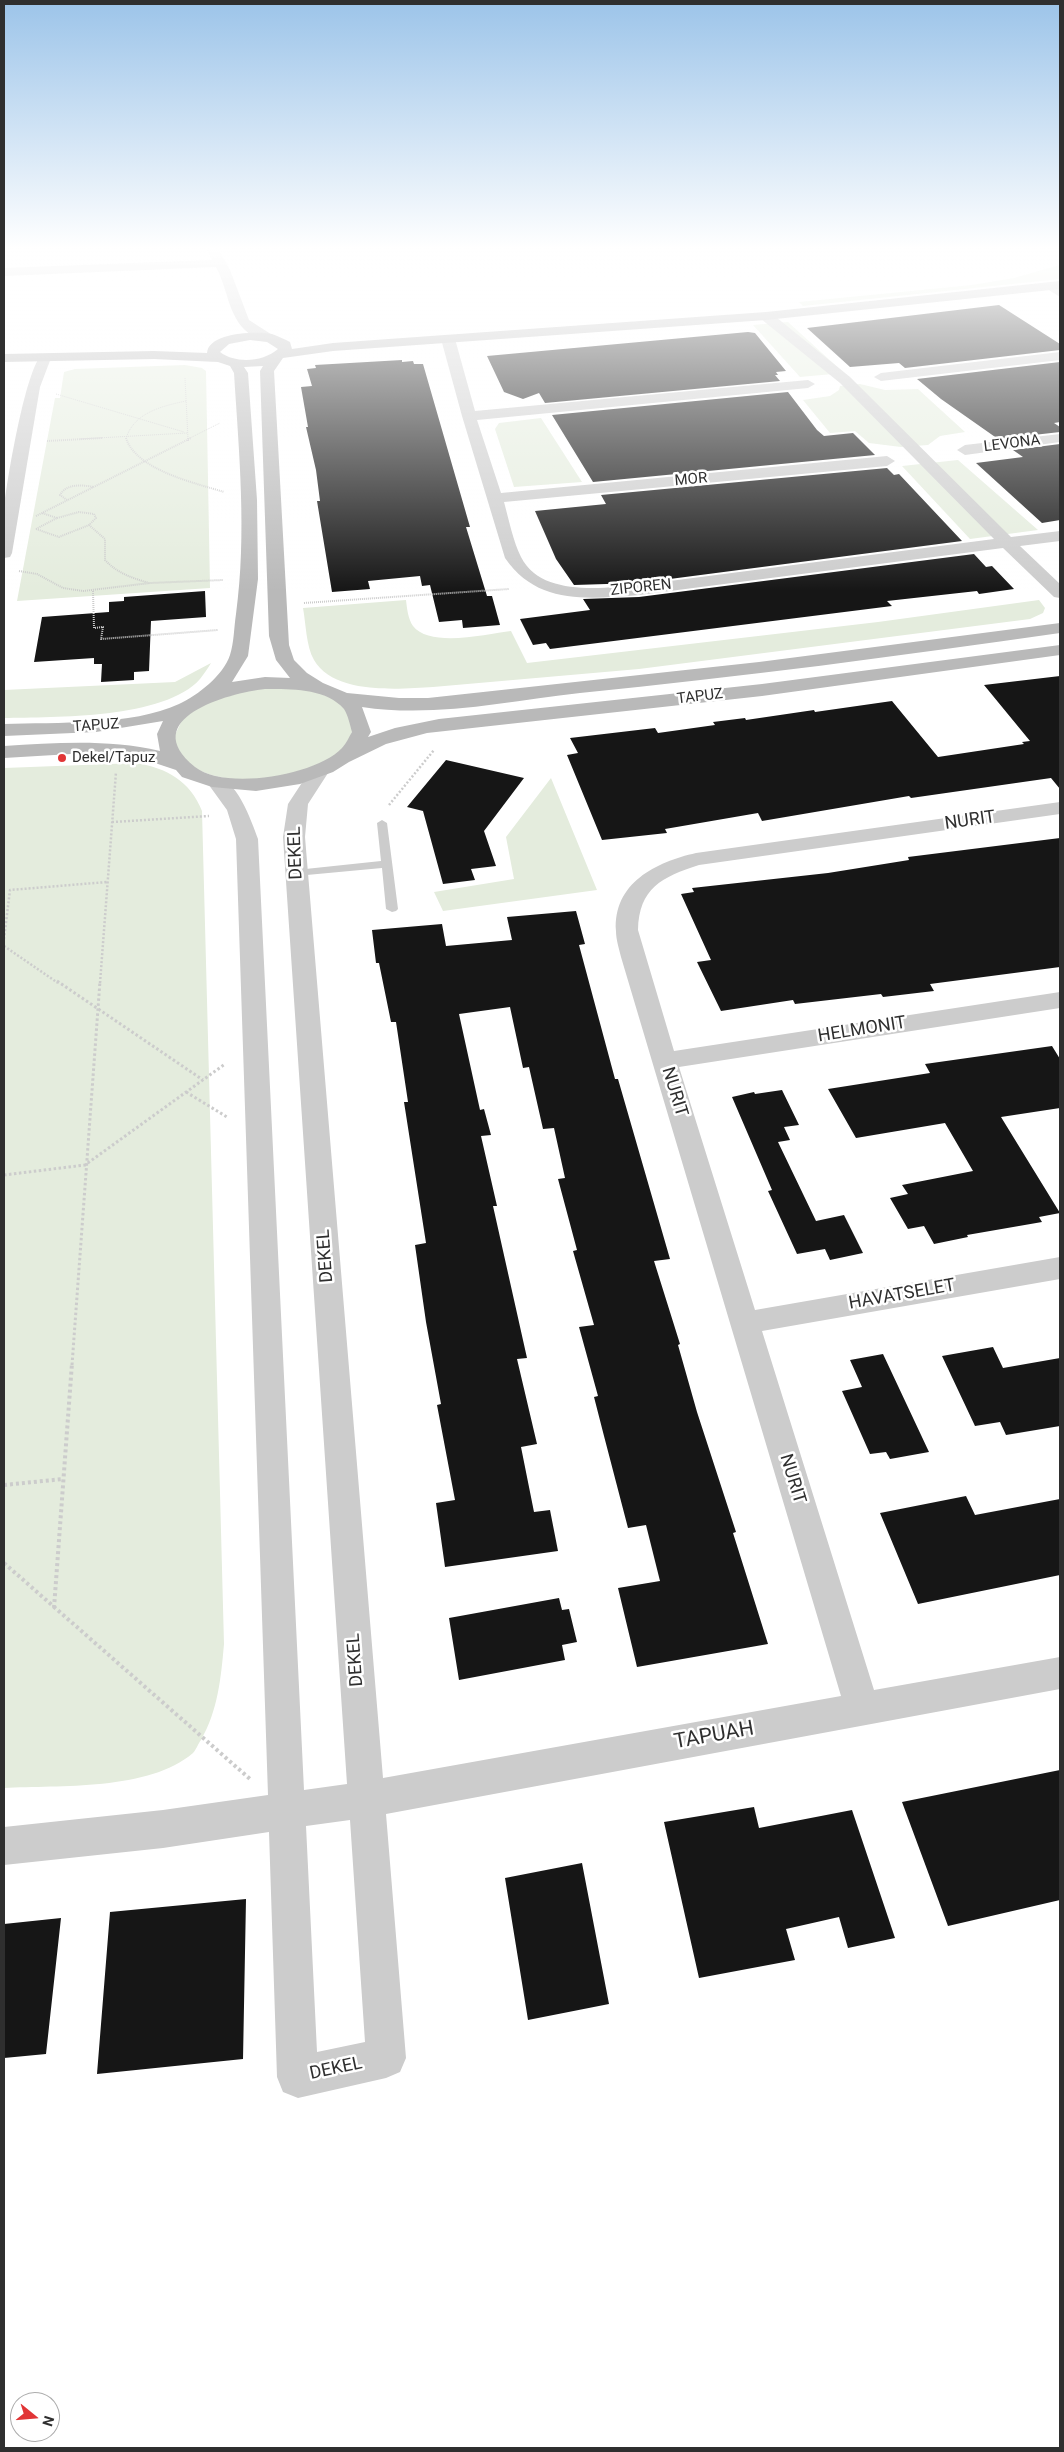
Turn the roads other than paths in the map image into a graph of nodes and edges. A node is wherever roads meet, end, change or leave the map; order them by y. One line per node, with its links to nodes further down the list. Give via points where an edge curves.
1 (42, 362): 12 (street, via 33,387)
2 (234, 362): 25 (street, via 241,373 249,500 249,578 242,648 234,666 218,685)
3 (271, 362): 23 (street, via 267,371 279,644 283,658 298,676)
4 (454, 362): 9 (street, ZIPOREN)
5 (823, 362): 18 (street, via 845,380)
6 (1005, 362): 7 (street)
7 (881, 377)
8 (808, 384): 9 (street)
9 (468, 416): 15 (street, ZIPOREN)
10 (1060, 438): 13 (street, LEVONA)
11 (4, 442): 12 (street)
12 (22, 442): 16 (street)
13 (964, 450)
14 (888, 461): 15 (street, MOR)
15 (494, 498): 18 (street, ZIPOREN, via 517,566 524,574 547,586 585,592 639,590)
16 (6, 529): 19 (street)
17 (1060, 536): 18 (street, ZIPOREN)
18 (1007, 543): 20 (street)
19 (4, 553)
20 (1060, 593)
21 (1060, 628): 24 (street, TAPUZ, via 748,670 423,704 374,704)
22 (1060, 650): 28 (street, TAPUZ, via 753,691 457,723 393,734)
23 (318, 688): 24 (street); 25 (street, TAPUZ, via 266,683 230,688)
24 (341, 698): 28 (street, via 353,708 361,726 357,742)
25 (192, 704): 26 (street, TAPUZ, via 162,717 118,725); 29 (street, via 176,717 166,737 167,747)
26 (4, 730)
27 (4, 752): 29 (street, TAPUZ, via 117,748 149,753)
28 (345, 757): 30 (street, TAPUZ)
29 (180, 765): 31 (street, TAPUZ)
30 (318, 773): 31 (street, TAPUZ, via 262,785); 35 (street, DEKEL, via 304,792 296,811)
31 (216, 781): 44 (street, DEKEL, via 240,814 247,839)
32 (1060, 808): 38 (street, NURIT, via 722,854 673,866 653,876 638,888 629,905 626,928)
33 (382, 824): 34 (lane)
34 (387, 864): 35 (lane); 36 (lane)
35 (296, 873): 43 (street, DEKEL)
36 (392, 909)
37 (1060, 1000): 38 (street, HELMONIT)
38 (664, 1061): 40 (street, NURIT)
39 (1060, 1268): 40 (street, HAVATSELET)
40 (744, 1323): 42 (street, NURIT)
41 (1060, 1673): 42 (street, TAPUAH)
42 (862, 1709): 43 (street, TAPUAH)
43 (367, 1799): 44 (street, TAPUAH); 44 (street, DEKEL, via 386,2058 298,2077)
44 (287, 1811): 45 (street, TAPUAH, via 163,1829)
45 (4, 1846)

